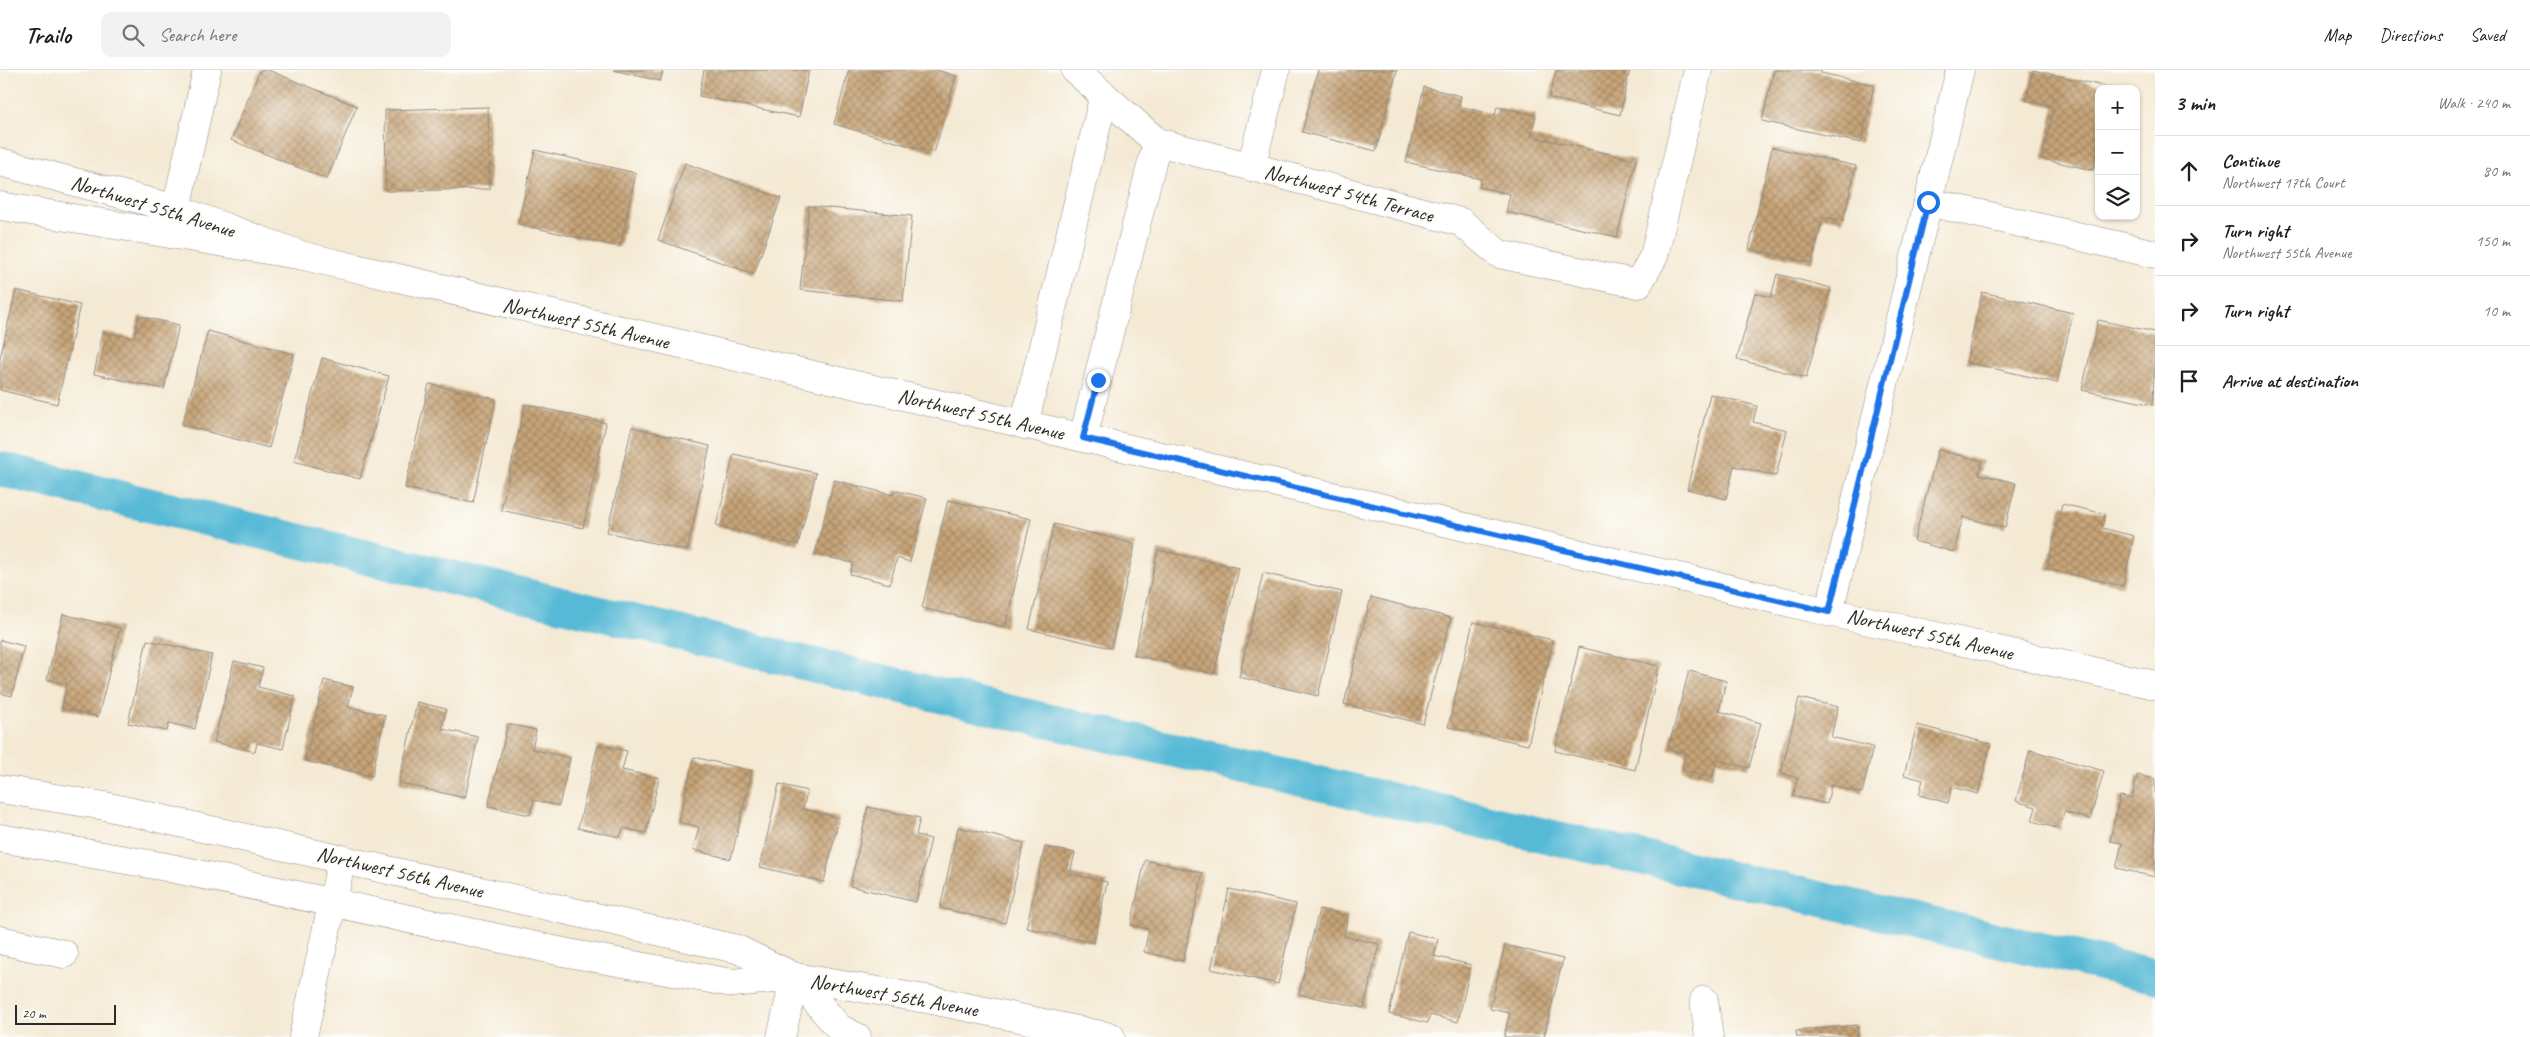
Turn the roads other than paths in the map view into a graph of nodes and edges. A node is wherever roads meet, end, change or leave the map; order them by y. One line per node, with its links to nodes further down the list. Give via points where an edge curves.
1 (207, 70): 12 (street)
2 (1076, 70): 6 (street, Northwest 54th Terrace)
3 (1276, 70): 9 (street)
4 (1698, 70): 9 (street, Northwest 54th Terrace, via 1654,256 1638,284 1499,254 1461,222)
5 (1960, 70): 10 (street)
6 (1104, 95): 7 (street, Northwest 54th Terrace); 15 (street)
7 (1158, 142): 9 (street, Northwest 54th Terrace); 16 (street)
8 (0, 162): 12 (street, Northwest 55th Avenue)
9 (1251, 167)
10 (1928, 202): 13 (street); 17 (street)
11 (0, 206): 14 (street, Northwest 55th Avenue)
12 (176, 209): 14 (street, Northwest 55th Avenue)
13 (2155, 254)
14 (304, 256): 15 (street, Northwest 55th Avenue)
15 (1024, 424): 16 (street, Northwest 55th Avenue)
16 (1083, 438): 17 (street, Northwest 55th Avenue)
17 (1829, 612): 18 (street, Northwest 55th Avenue)
18 (2155, 684)
19 (0, 789): 21 (street, Northwest 56th Avenue, via 105,806)
20 (0, 838): 22 (street, Northwest 56th Avenue, via 166,866)
21 (342, 859): 22 (street); 25 (street, Northwest 56th Avenue, via 737,949)
22 (332, 903): 25 (street, Northwest 56th Avenue, via 563,952 732,983); 27 (street)
23 (0, 940): 24 (street)
24 (64, 954)
25 (795, 977): 28 (street); 29 (street, via 839,1028); 30 (street, Northwest 56th Avenue, via 932,1000)
26 (1704, 1000): 31 (street)
27 (303, 1037)
28 (781, 1037)
29 (857, 1037)
30 (1111, 1037)
31 (1709, 1037)

